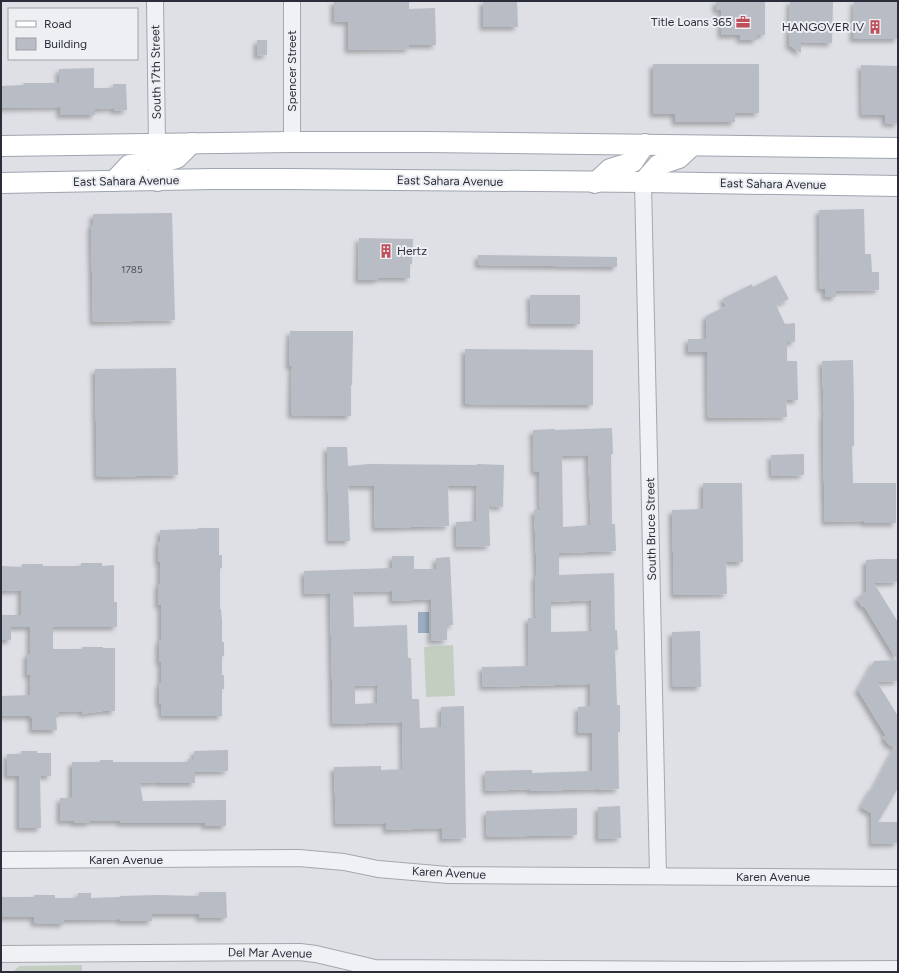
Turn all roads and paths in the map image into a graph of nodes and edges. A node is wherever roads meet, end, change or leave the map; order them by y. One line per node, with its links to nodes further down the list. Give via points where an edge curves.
1 (155, 1): 5 (street, South 17th Street)
2 (292, 1): 3 (street, Spencer Street)
3 (292, 142): 4 (main road); 6 (main road)
4 (192, 143): 5 (main road); 11 (main road, via 177,158 162,164 159,168)
5 (157, 144): 7 (main road); 10 (main road, via 145,160 129,165)
6 (645, 144): 8 (main road); 12 (main road, via 633,162 610,169)
7 (1, 146)
8 (692, 146): 9 (main road); 13 (main road, via 679,158 658,165)
9 (898, 148)
10 (114, 181): 11 (main road, East Sahara Avenue); 14 (main road, East Sahara Avenue)
11 (158, 181): 12 (main road, East Sahara Avenue, via 294,179)
12 (594, 182): 13 (main road, East Sahara Avenue)
13 (643, 182): 15 (main road, East Sahara Avenue); 17 (street, South Bruce Street)
14 (1, 183)
15 (898, 186)
16 (1, 860): 17 (street, Karen Avenue, via 299,858 448,875)
17 (658, 876): 18 (street, Karen Avenue)
18 (898, 878)
19 (1, 954): 21 (street, Del Mar Avenue, via 300,952)
20 (898, 969): 24 (street, Del Mar Avenue)
21 (375, 970): 22 (street, Del Mar Avenue)
22 (584, 970): 23 (street, Del Mar Avenue)
23 (734, 971): 24 (street, Del Mar Avenue)
24 (874, 971)

